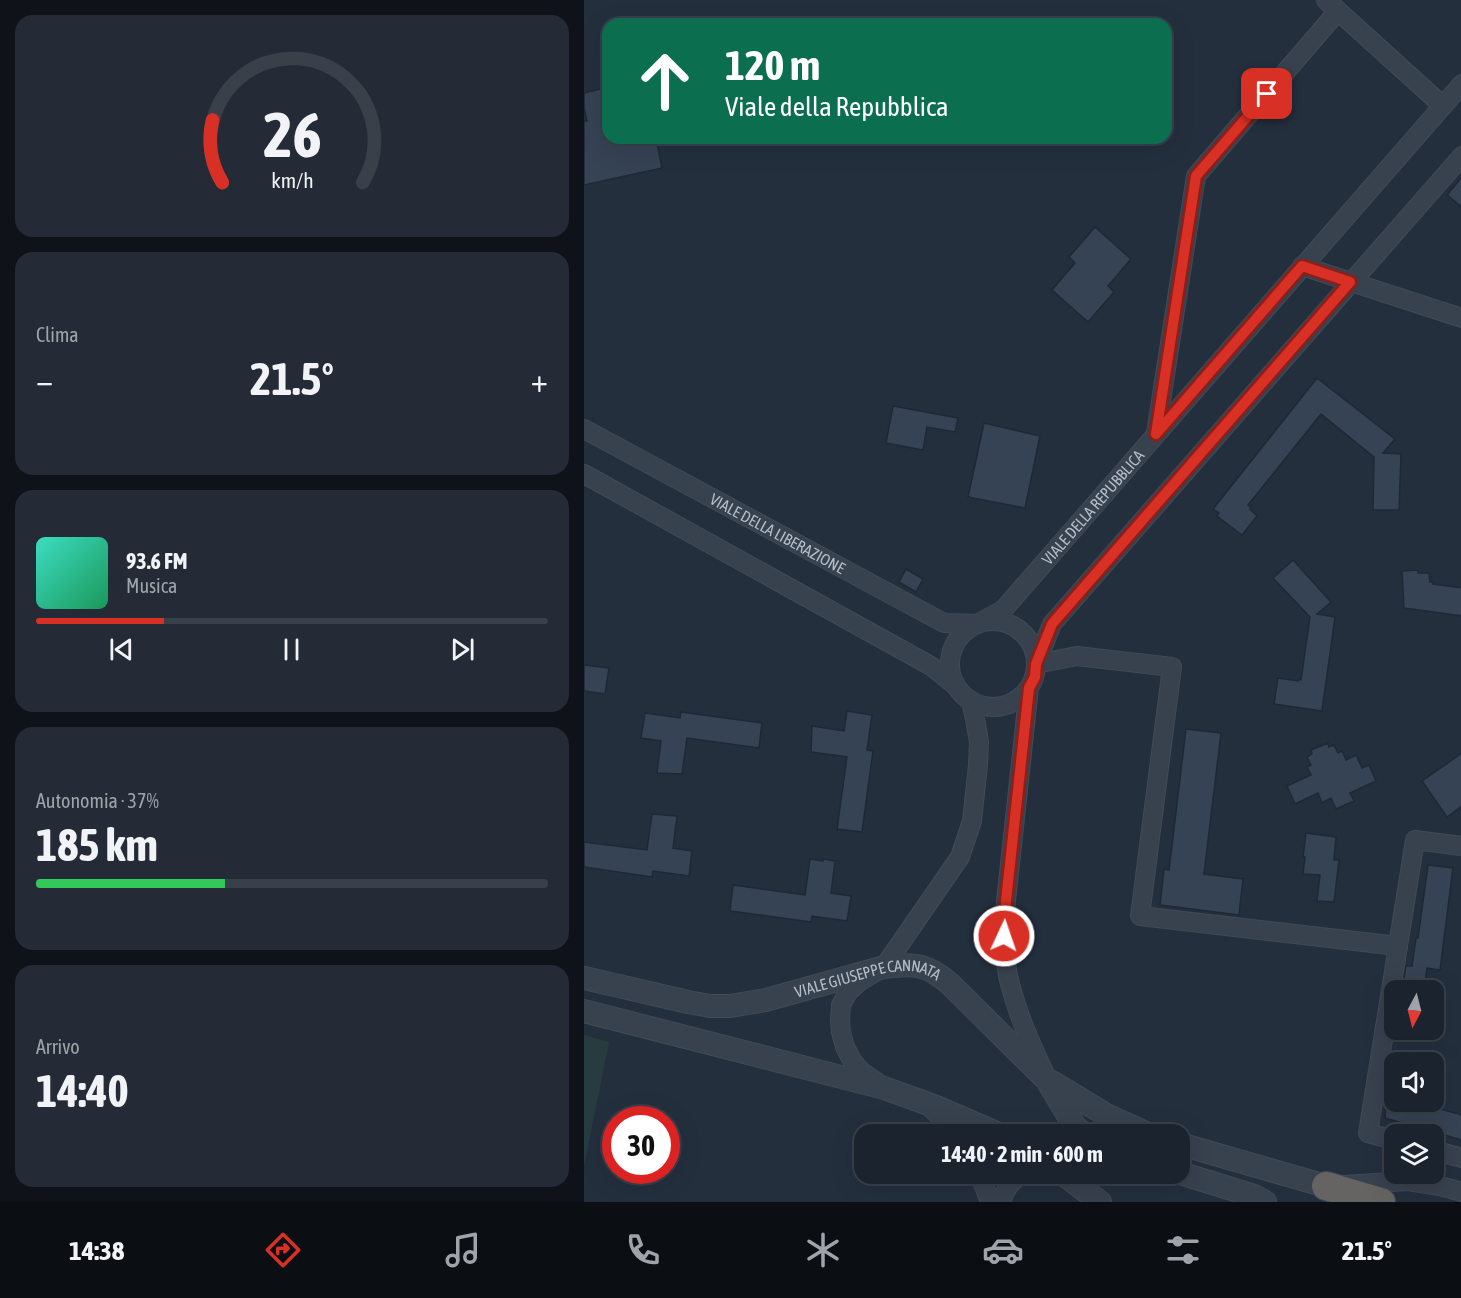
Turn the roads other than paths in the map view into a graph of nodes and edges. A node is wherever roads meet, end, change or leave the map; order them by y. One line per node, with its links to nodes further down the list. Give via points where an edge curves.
1 (1332, 5): 3 (street); 9 (street, via 1196,176)
2 (1462, 84): 3 (street, VIALE DELLA REPUBBLICA)
3 (1443, 106): 5 (street, VIALE DELLA REPUBBLICA)
4 (1462, 156): 6 (street)
5 (1302, 266): 6 (street); 9 (street, VIALE DELLA REPUBBLICA)
6 (1350, 282): 7 (street); 12 (street, via 1052,624)
7 (1462, 318)
8 (584, 429): 11 (street, VIALE DELLA LIBERAZIONE, via 944,623)
9 (1156, 434): 11 (street, VIALE DELLA REPUBBLICA, via 1003,610)
10 (584, 474): 13 (street, via 931,666)
11 (977, 624): 12 (street, via 990,620 1017,628 1028,638); 13 (street, via 964,632 950,657 950,672)
12 (1036, 664): 14 (street); 17 (street, via 1077,656 1172,667 1140,916)
13 (956, 686): 15 (street)
14 (1029, 688): 15 (street, via 1020,698 996,707); 21 (street, via 1004,936 1009,979 1020,1017)
15 (971, 701): 18 (street, via 979,742 967,840 960,857)
16 (1462, 846): 17 (street, via 1415,840)
17 (1398, 946): 28 (street, via 1368,1133)
18 (884, 967): 19 (street, VIALE GIUSEPPE CANNATA, via 766,1000 730,1006 688,1002); 21 (street, VIALE GIUSEPPE CANNATA, via 917,965 939,974); 22 (street, via 848,992 840,1020 845,1047 853,1062)
19 (584, 978)
20 (584, 1011): 22 (street)
21 (1047, 1080): 26 (street, VIALE GIUSEPPE CANNATA); 27 (street)
22 (884, 1088): 23 (street)
23 (924, 1102): 24 (street); 25 (street)
24 (948, 1124)
25 (976, 1124)
26 (1073, 1124)
27 (1126, 1124)
28 (1384, 1137)
29 (1190, 1147): 36 (street)
30 (1444, 1153): 31 (street)
31 (1462, 1158)
32 (1190, 1176): 41 (street)
33 (983, 1184): 38 (street)
34 (1010, 1184): 39 (street)
35 (1076, 1184): 40 (street)
36 (1326, 1186): 37 (street, via 1408,1181); 42 (highway)
37 (1462, 1192)
38 (990, 1202)
39 (1001, 1202)
40 (1100, 1202)
41 (1265, 1202)
42 (1380, 1202)

